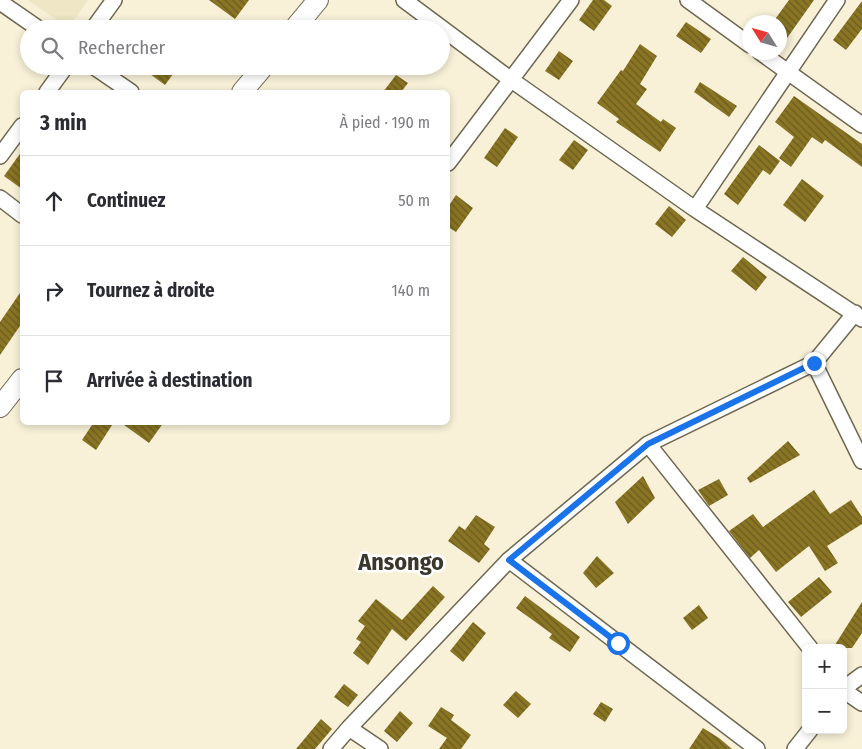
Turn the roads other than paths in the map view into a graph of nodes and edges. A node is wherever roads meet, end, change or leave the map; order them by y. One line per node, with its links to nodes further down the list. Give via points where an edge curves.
1 (114, 0): 9 (street)
2 (318, 0): 10 (main road)
3 (404, 0): 11 (street)
4 (571, 0): 19 (street)
5 (688, 0): 13 (street)
6 (837, 0): 15 (street)
7 (0, 2): 8 (street)
8 (26, 20)
9 (100, 20)
10 (301, 20)
11 (431, 20)
12 (450, 34): 19 (street)
13 (742, 39)
14 (771, 60): 15 (street)
15 (788, 73): 23 (street); 28 (street)
16 (59, 75): 20 (street)
17 (106, 75): 21 (street)
18 (256, 75): 22 (main road)
19 (510, 79): 26 (street); 28 (street)
20 (48, 90)
21 (128, 90)
22 (244, 90)
23 (862, 125)
24 (20, 129): 25 (street)
25 (0, 156)
26 (450, 160)
27 (0, 198): 29 (street)
28 (695, 209): 30 (street)
29 (20, 213)
30 (858, 316): 31 (street)
31 (814, 363): 34 (street); 35 (street)
32 (20, 382): 33 (main road)
33 (0, 407)
34 (648, 444): 36 (street); 37 (street)
35 (862, 461)
36 (509, 560): 42 (street); 46 (street)
37 (807, 644)
38 (862, 674): 39 (street)
39 (847, 686)
40 (847, 692): 41 (street)
41 (862, 703)
42 (349, 728): 44 (street); 45 (street)
43 (807, 734): 47 (street)
44 (331, 749)
45 (380, 749)
46 (757, 749)
47 (795, 749)

